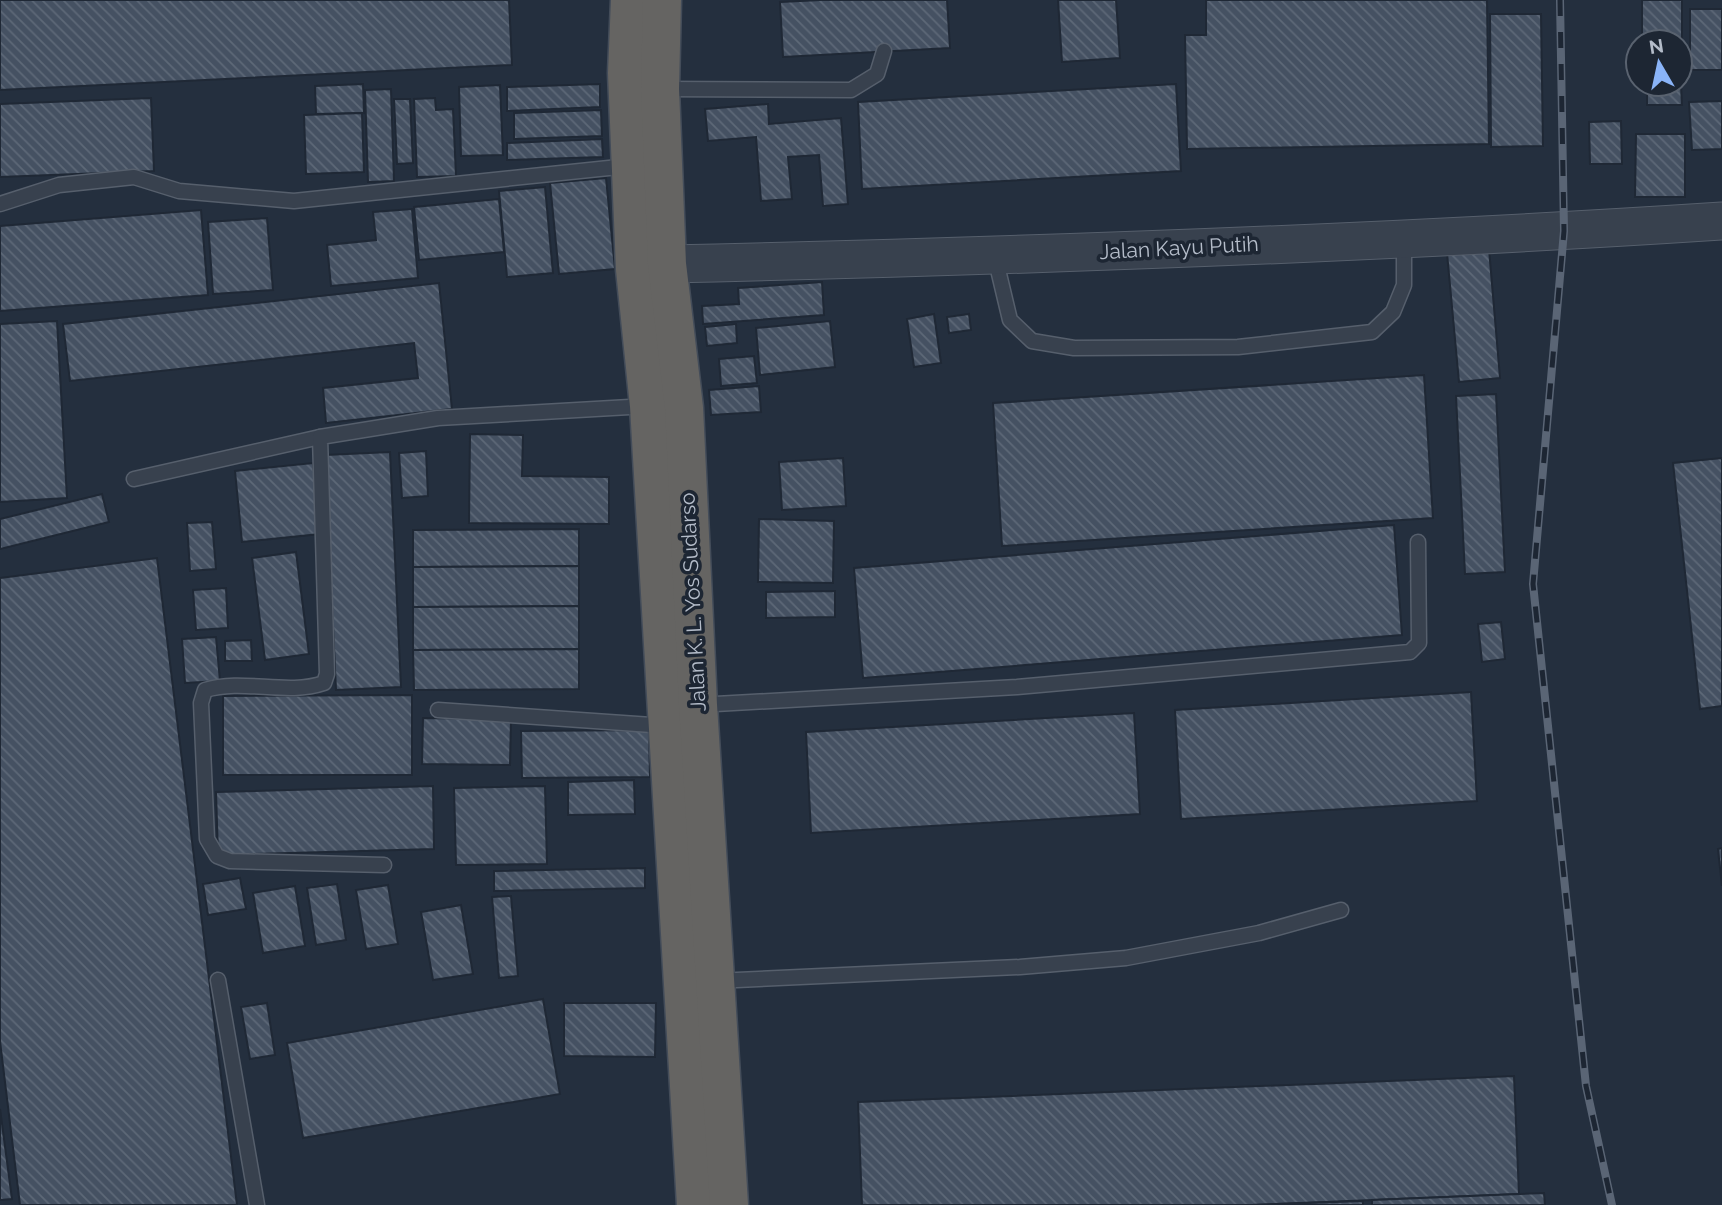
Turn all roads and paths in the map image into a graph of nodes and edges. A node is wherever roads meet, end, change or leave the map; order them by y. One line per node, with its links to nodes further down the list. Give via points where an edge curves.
1 (630, 0): 5 (highway, Jalan K. L. Yos Sudarso, via 627,73)
2 (662, 0): 4 (highway, Jalan K. L. Yos Sudarso)
3 (884, 51): 4 (lane, via 877,74 851,90)
4 (660, 89): 5 (highway, Jalan K. L. Yos Sudarso)
5 (646, 165): 6 (lane, via 294,201 179,191 134,177 59,185); 10 (highway, Jalan K. L. Yos Sudarso)
6 (0, 204)
7 (1722, 221): 8 (street, Jalan Kayu Putih)
8 (1404, 237): 9 (street, Jalan Kayu Putih); 9 (lane, via 1404,285 1393,312 1372,332 1238,347 1074,348 1032,341 1010,320)
9 (995, 257): 10 (street, Jalan Kayu Putih)
10 (651, 266): 11 (highway, Jalan K. L. Yos Sudarso); 15 (highway, Jalan K. L. Yos Sudarso, via 684,408)
11 (649, 406): 12 (lane, via 438,418); 17 (highway, Jalan K. L. Yos Sudarso)
12 (320, 437): 13 (lane); 18 (lane, via 327,674 324,683 310,688 222,685 205,690 201,704 207,839 217,856 230,861)
13 (134, 479)
14 (1418, 542): 15 (lane, via 1419,643 1410,652 1017,687)
15 (698, 705): 21 (highway, Jalan K. L. Yos Sudarso)
16 (438, 710): 17 (lane)
17 (667, 726): 23 (highway, Jalan K. L. Yos Sudarso)
18 (384, 865)
19 (1340, 910): 21 (lane, via 1259,933 1126,958)
20 (218, 981): 22 (lane)
21 (714, 981): 24 (highway, Jalan K. L. Yos Sudarso)
22 (257, 1205)
23 (696, 1205)
24 (729, 1205)

